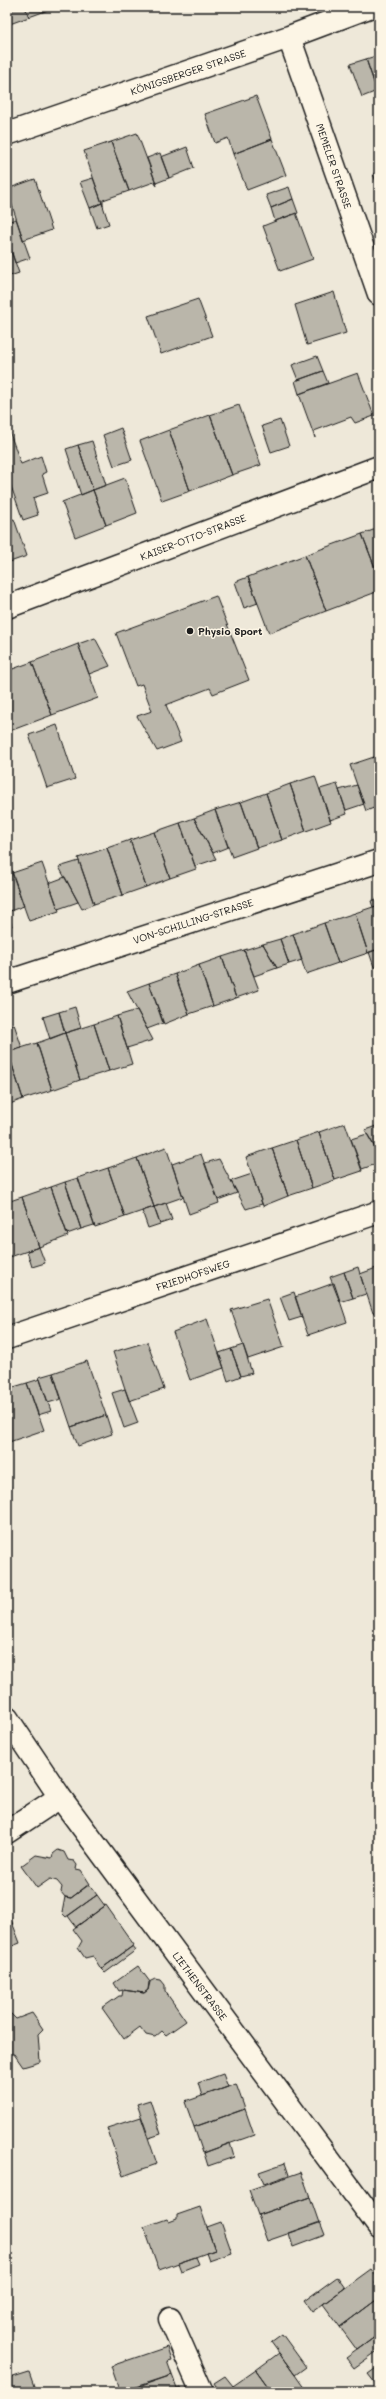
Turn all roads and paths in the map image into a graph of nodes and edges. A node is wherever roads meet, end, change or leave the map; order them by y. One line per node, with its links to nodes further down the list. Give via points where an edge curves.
1 (369, 7): 2 (street, KÖNIGSBERGER STRASSE)
2 (289, 37): 3 (street, KÖNIGSBERGER STRASSE); 4 (street, MEMELER STRASSE)
3 (7, 134)
4 (379, 294)
5 (379, 467): 6 (street, KAISER-OTTO-STRASSE)
6 (7, 607)
7 (379, 861): 8 (street, VON-SCHILLING-STRASSE)
8 (7, 982)
9 (379, 1212): 10 (street, FRIEDHOFSWEG)
10 (7, 1338)
11 (7, 1718): 12 (street, LIETHENSTRASSE)
12 (60, 1797): 13 (street); 14 (street, LIETHENSTRASSE)
13 (7, 1832)
14 (379, 2227)
15 (170, 2319): 16 (street)
16 (202, 2392)

